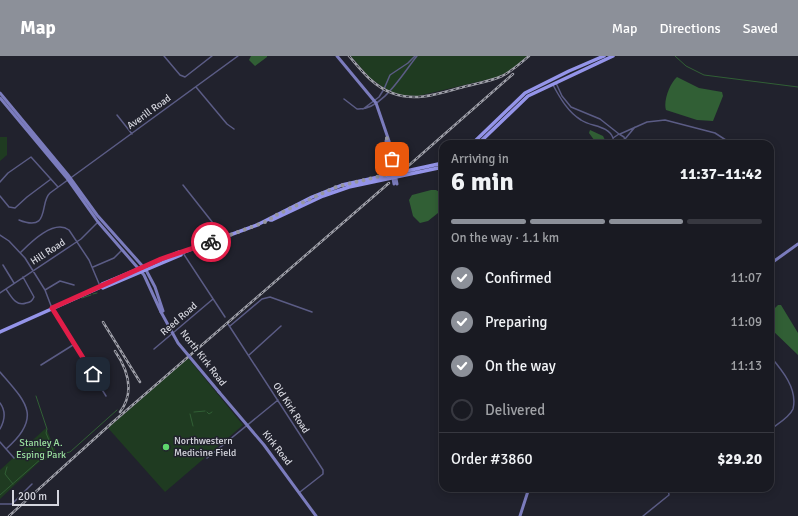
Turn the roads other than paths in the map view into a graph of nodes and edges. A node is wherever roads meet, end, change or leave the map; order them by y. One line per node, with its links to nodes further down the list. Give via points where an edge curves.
1 (164, 56): 2 (street, via 185,78)
2 (212, 56)
3 (238, 56): 9 (street, Averill Road)
4 (337, 56): 15 (main road)
5 (416, 56): 10 (street, via 390,75); 11 (street)
6 (604, 56): 8 (main road)
7 (613, 56): 8 (main road)
8 (553, 81): 20 (street, via 571,107 600,119); 21 (main road, via 521,96); 22 (main road, via 522,100); 23 (street, via 561,100 575,116 586,123 606,129)
9 (196, 87): 18 (street); 19 (street, Averill Road)
10 (385, 87): 11 (street); 15 (street)
11 (389, 90): 15 (street)
12 (0, 93): 30 (main road, North Kirk Road)
13 (0, 98): 30 (main road, North Kirk Road)
14 (344, 99): 15 (street, via 354,108 362,110)
15 (376, 102): 28 (main road, via 387,138)
16 (117, 115): 19 (street)
17 (635, 127): 20 (street); 24 (street); 25 (street, via 651,121 670,121 715,133)
18 (234, 129)
19 (132, 134): 30 (street, Averill Road)
20 (619, 134): 23 (street); 24 (street)
21 (476, 140)
22 (482, 140)
23 (613, 140)
24 (625, 140)
25 (726, 140)
26 (439, 164): 28 (main road)
27 (439, 168): 28 (main road)
28 (394, 175): 32 (main road); 39 (main road, via 336,187 270,220)
29 (51, 179): 31 (street, via 29,157); 34 (street); 35 (street, via 15,208 9,207)
30 (69, 179): 34 (street, Averill Road); 37 (main road, North Kirk Road)
31 (0, 182)
32 (396, 184)
33 (183, 185): 39 (street)
34 (58, 187): 36 (street, Averill Road, via 46,196 41,218 34,222)
35 (0, 196)
36 (19, 220)
37 (100, 221): 40 (street, Hill Road); 42 (main road, North Kirk Road); 48 (main road, North Kirk Road)
38 (0, 236): 43 (street)
39 (224, 237): 44 (main road)
40 (77, 242): 43 (street, via 69,230 59,226 32,242); 47 (street); 49 (street, Hill Road)
41 (798, 244): 45 (main road)
42 (122, 250): 47 (street, via 114,258); 48 (main road, North Kirk Road)
43 (21, 252): 49 (street)
44 (182, 253): 48 (main road, via 179,252); 57 (street)
45 (774, 261)
46 (3, 265): 51 (street)
47 (92, 267): 53 (street)
48 (142, 269): 53 (main road); 71 (main road, North Kirk Road, bridge, via 155,287 162,312 178,341)
49 (33, 270): 50 (street, Hill Road); 55 (street)
50 (23, 278): 51 (street, Hill Road); 54 (street, via 34,297 31,301 22,305 16,303)
51 (14, 283): 54 (street, Hill Road)
52 (74, 285): 55 (street, via 60,281)
53 (101, 287): 58 (main road)
54 (6, 289): 56 (street, Hill Road)
55 (45, 290): 58 (street)
56 (0, 292)
57 (213, 299): 60 (street); 66 (street, Reed Road)
58 (52, 308): 64 (main road); 65 (street)
59 (312, 312): 62 (street, via 270,297 262,299)
60 (224, 317)
61 (228, 324): 62 (street, Old Kirk Road)
62 (230, 326): 67 (street, Old Kirk Road)
63 (281, 326): 67 (street)
64 (0, 332)
65 (74, 344): 69 (street); 72 (street)
66 (154, 349)
67 (249, 355): 73 (street, Old Kirk Road)
68 (774, 361): 76 (street, via 796,390 794,409)
69 (41, 365)
70 (0, 372): 79 (street, via 22,398 27,411 27,423 17,439)
71 (220, 392): 75 (main road, Kirk Road)
72 (106, 396)
73 (278, 400): 75 (street); 83 (street, Old Kirk Road, via 324,472)
74 (0, 403): 77 (street, via 5,415)
75 (248, 424): 81 (street); 83 (main road, Kirk Road)
76 (774, 426)
77 (0, 429)
78 (0, 442): 79 (street)
79 (6, 449): 80 (street)
80 (14, 458)
81 (207, 458)
82 (32, 484): 86 (street, via 12,504)
83 (300, 492): 87 (main road, Kirk Road)
84 (528, 492): 88 (main road)
85 (670, 492): 89 (street)
86 (0, 504)
87 (316, 516)
88 (520, 516)
89 (643, 516)

